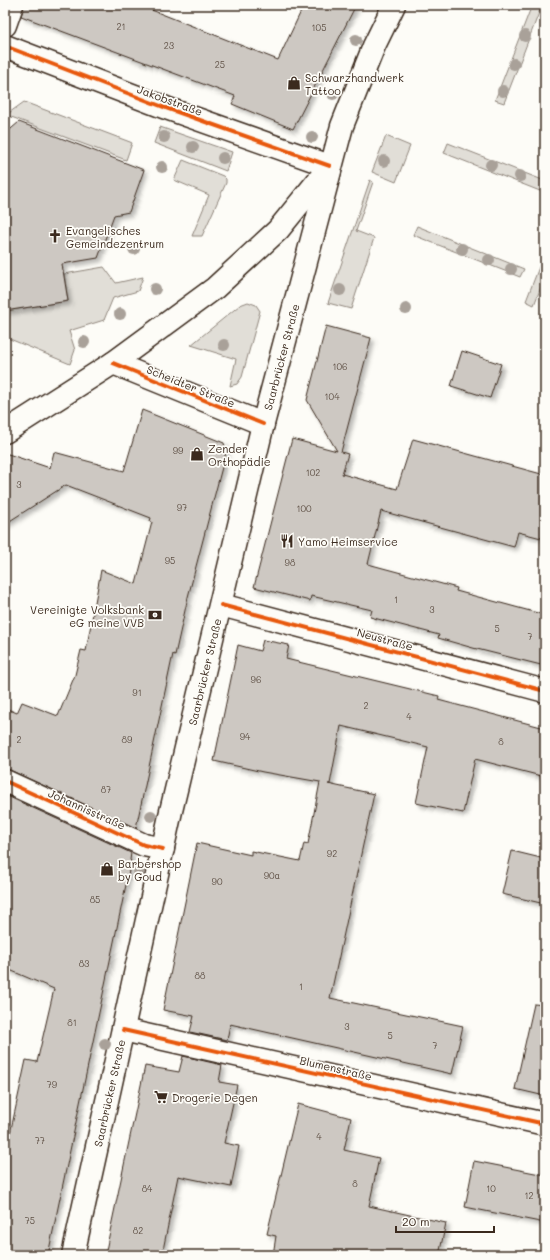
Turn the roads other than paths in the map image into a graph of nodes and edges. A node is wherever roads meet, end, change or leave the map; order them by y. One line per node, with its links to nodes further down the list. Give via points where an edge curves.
1 (12, 5): 3 (main road)
2 (394, 5): 5 (main road, Saarbrücker Straße, via 347,109)
3 (5, 25)
4 (5, 46): 5 (main road, Jakobstraße, via 166,108)
5 (330, 166): 6 (main road, via 278,230 241,265 197,302); 7 (main road, Saarbrücker Straße)
6 (113, 363): 7 (main road, Scheidter Straße); 8 (main road)
7 (263, 424): 9 (main road, Saarbrücker Straße)
8 (5, 432)
9 (221, 605): 10 (main road, Neustraße); 12 (main road, Saarbrücker Straße)
10 (545, 691)
11 (5, 782): 12 (main road, Johannisstraße, via 144,845)
12 (163, 850): 13 (main road, Saarbrücker Straße)
13 (123, 1030): 14 (main road, Blumenstraße); 15 (main road, Saarbrücker Straße)
14 (545, 1124)
15 (74, 1255)

